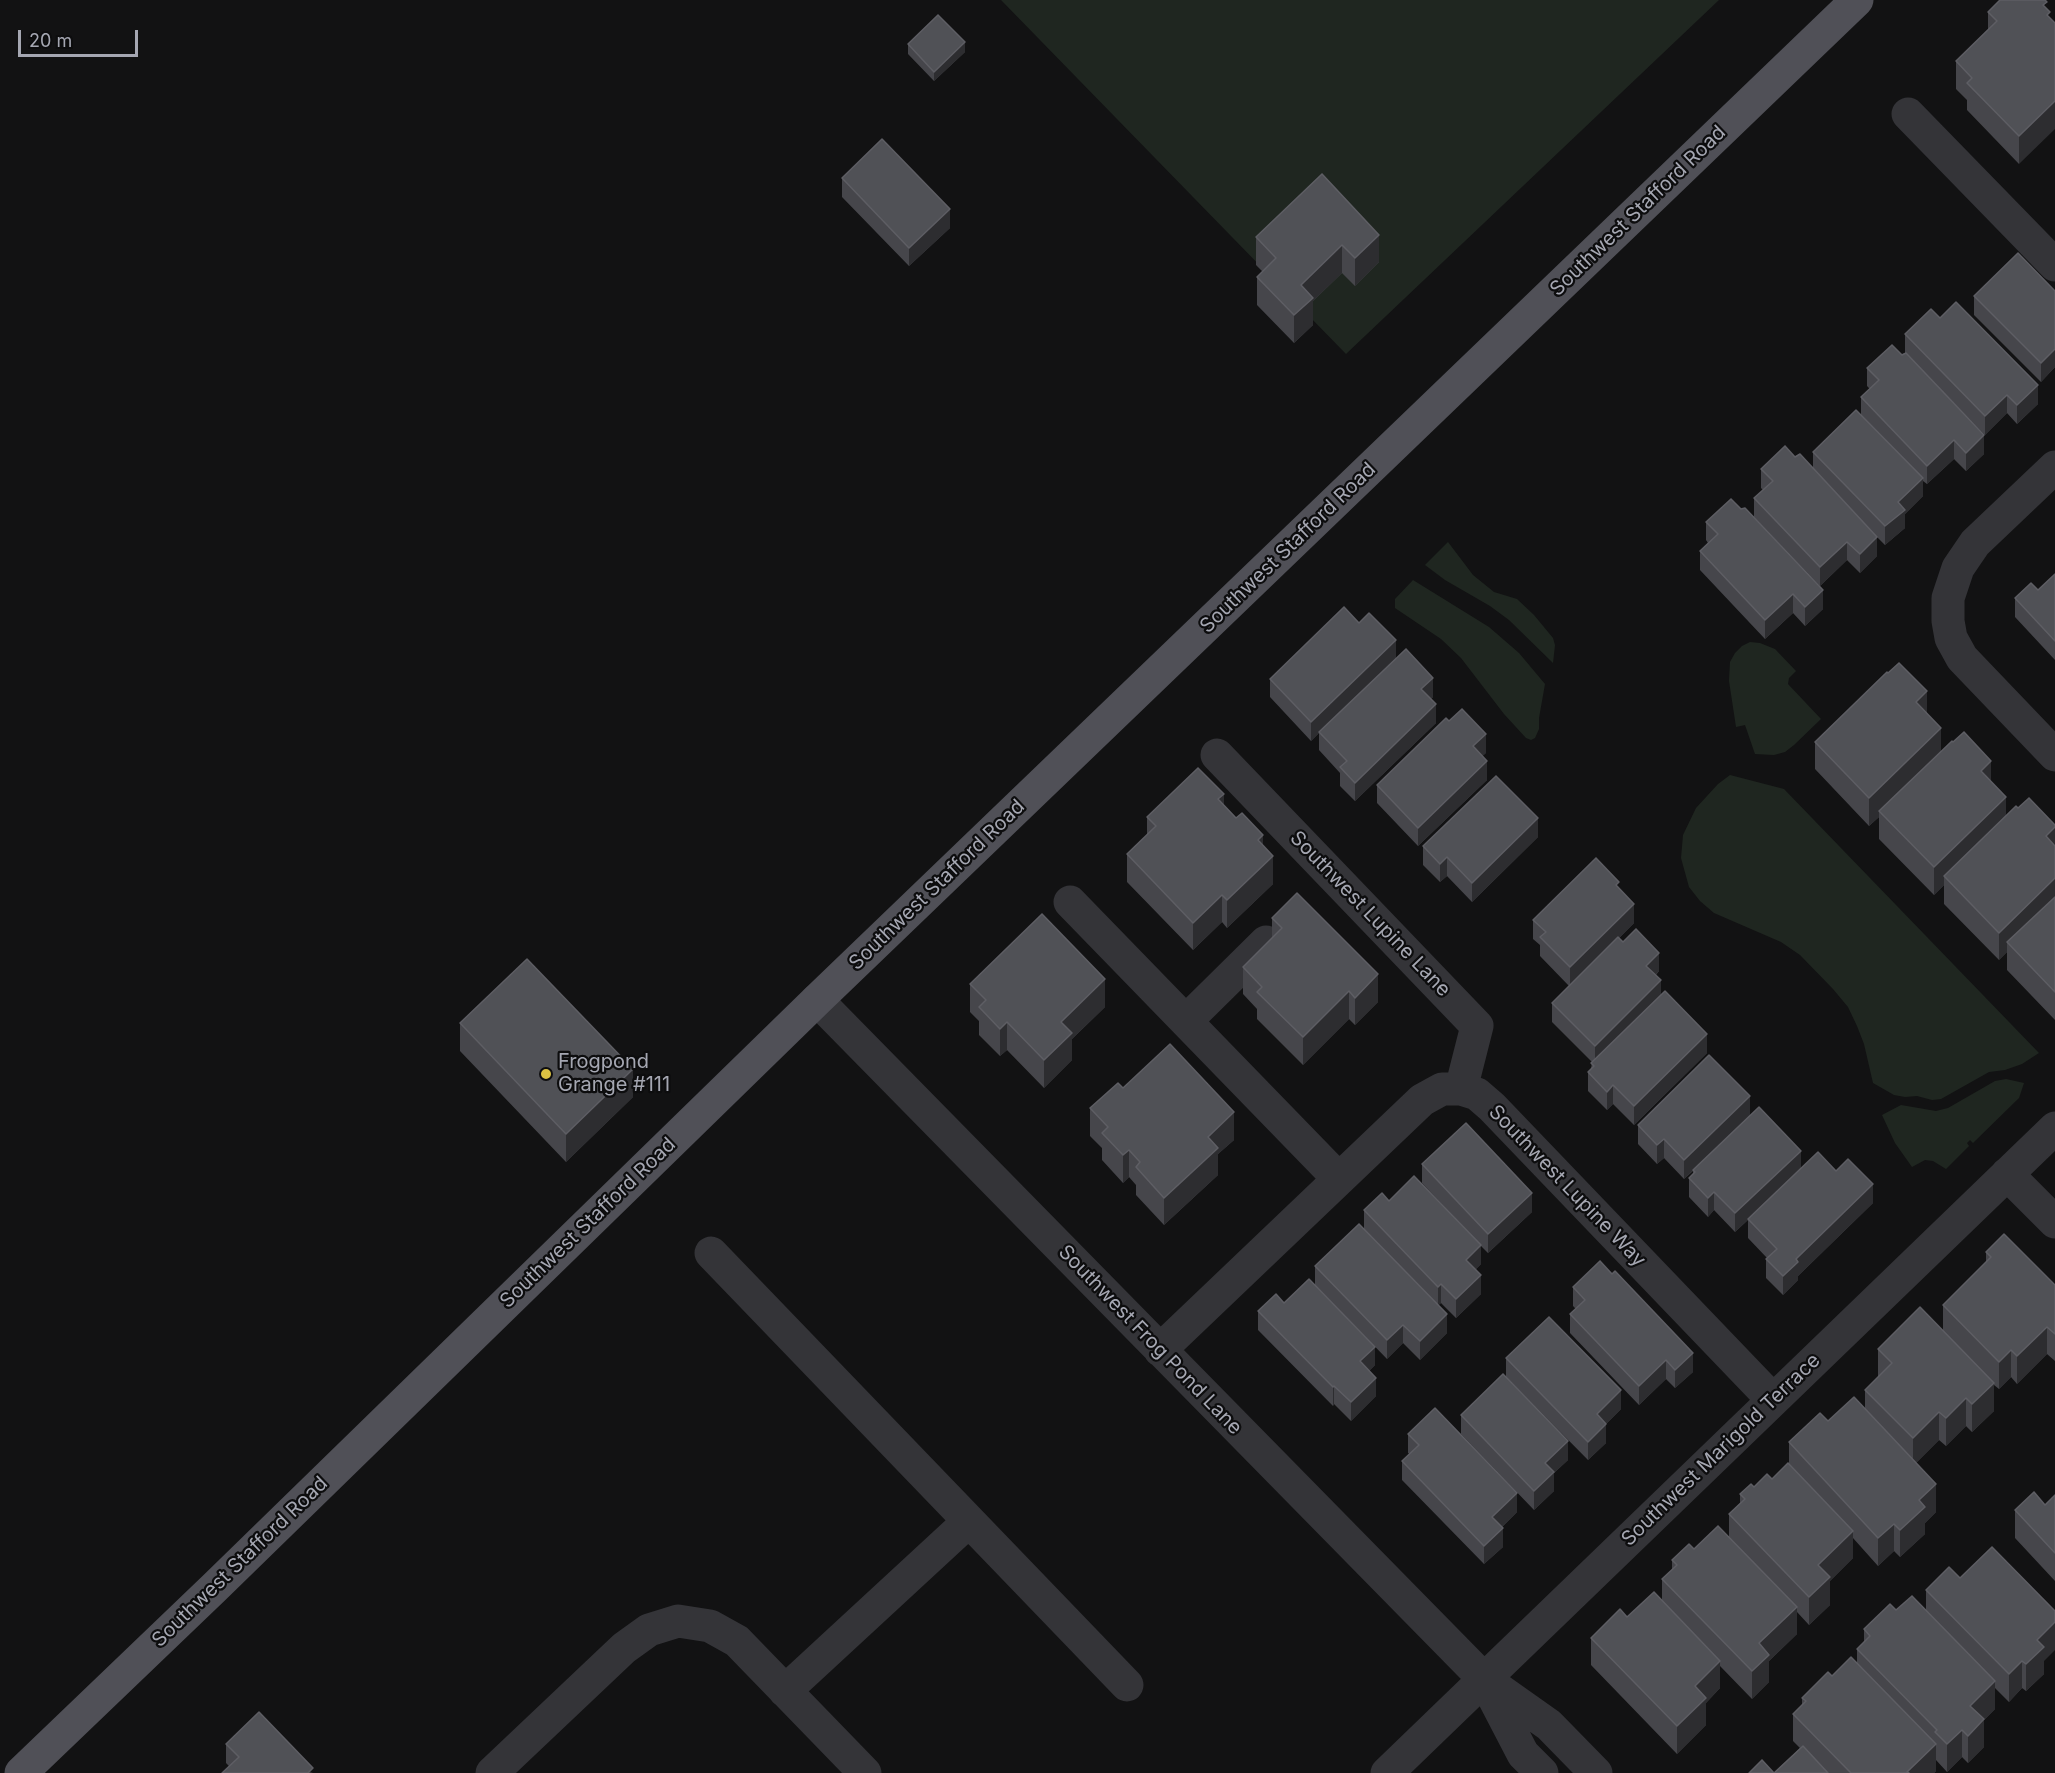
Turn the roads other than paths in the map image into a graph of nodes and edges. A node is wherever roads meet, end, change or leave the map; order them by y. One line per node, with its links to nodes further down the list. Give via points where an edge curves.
1 (1857, 0): 9 (main road, Southwest Stafford Road)
2 (1908, 114): 3 (street)
3 (2055, 265)
4 (2055, 467): 6 (street, via 1975,543 1958,568 1951,588 1948,621 1951,638 1962,658)
5 (1217, 755): 11 (street, Southwest Lupine Lane, via 1477,1026)
6 (2055, 755)
7 (1070, 902): 10 (street)
8 (1266, 942): 10 (street)
9 (817, 1000): 17 (street, Southwest Frog Pond Lane); 23 (main road, Southwest Stafford Road)
10 (1186, 1021): 14 (street)
11 (1461, 1089): 14 (street, via 1442,1089 1422,1100); 18 (street, Southwest Lupine Way, via 1477,1094 1492,1107)
12 (2055, 1128): 13 (street, Southwest Marigold Terrace)
13 (2007, 1174): 15 (street); 18 (street, Southwest Marigold Terrace)
14 (1339, 1179): 17 (street)
15 (2055, 1222)
16 (711, 1253): 19 (street)
17 (1160, 1350): 20 (street, Southwest Frog Pond Lane)
18 (1773, 1400): 20 (street, Southwest Marigold Terrace)
19 (969, 1521): 21 (street); 22 (street)
20 (1484, 1679): 26 (street, Southwest Marigold Terrace); 27 (street, Southwest Frog Pond Lane, via 1523,1754); 28 (street, Southwest Frog Pond Lane, via 1550,1725)
21 (1127, 1685)
22 (785, 1691): 24 (street, via 737,1641 710,1626 678,1621 649,1630 624,1648); 25 (street)
23 (21, 1773)
24 (492, 1773)
25 (865, 1773)
26 (1388, 1773)
27 (1542, 1773)
28 (1596, 1773)

